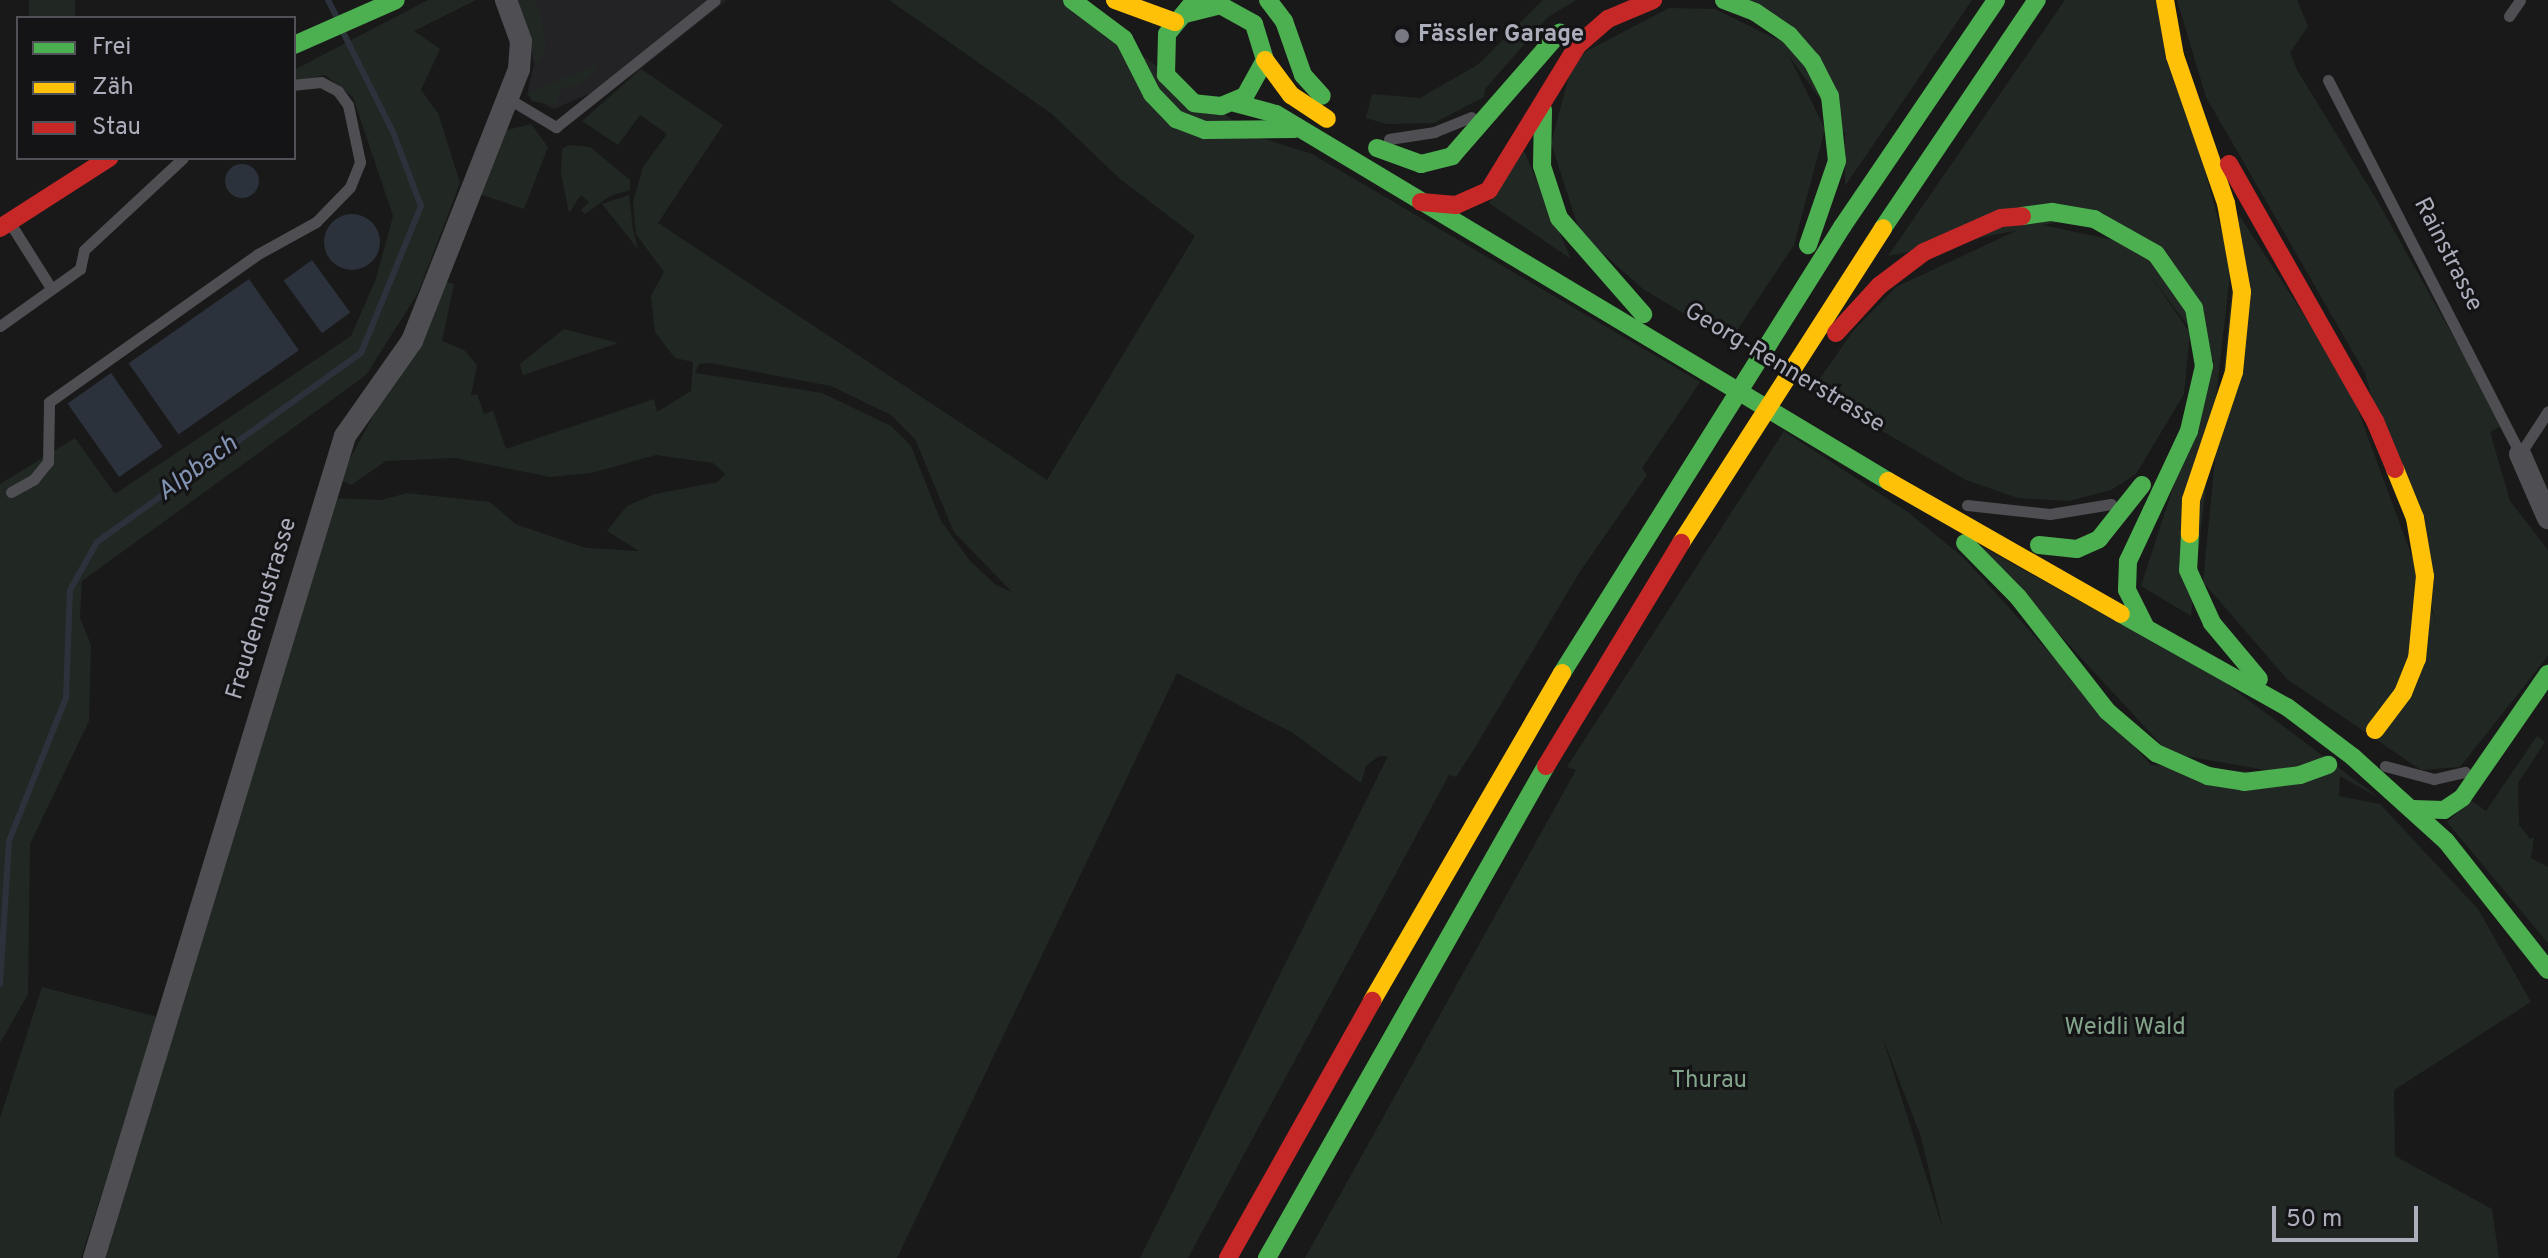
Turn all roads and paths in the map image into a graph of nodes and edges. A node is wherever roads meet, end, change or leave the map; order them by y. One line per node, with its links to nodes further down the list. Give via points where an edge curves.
1 (506, 0): 25 (street, Freudenaustrasse, via 521,41)
2 (715, 0): 25 (lane, via 556,127)
3 (1072, 0): 28 (main road, via 1124,39 1152,94 1176,119 1205,130)
4 (1095, 0): 20 (main road, via 1129,24)
5 (1115, 0): 15 (main road)
6 (1268, 0): 29 (main road, via 1284,21 1303,75)
7 (1653, 0): 23 (main road, via 1598,26 1562,64)
8 (1724, 0): 42 (main road, via 1774,23 1805,52 1830,96 1837,138 1832,185 1819,221)
9 (1996, 0): 42 (main road)
10 (2037, 0): 46 (main road)
11 (2165, 0): 24 (main road, via 2175,56)
12 (2520, 0): 16 (lane)
13 (388, 2): 18 (main road)
14 (1232, 4): 15 (main road); 19 (main road, via 1254,24)
15 (1185, 12): 20 (main road)
16 (2509, 16)
17 (1576, 17): 26 (main road, via 1537,56)
18 (296, 44)
19 (1265, 60): 27 (main road, via 1254,86); 29 (main road, via 1291,95)
20 (1163, 61): 27 (main road, via 1172,87 1194,103)
21 (2328, 80): 45 (lane, Rainstrasse)
22 (296, 85): 47 (lane, via 321,82 338,91 348,105 360,162 350,187 316,222 258,254 49,402 48,462 34,479)
23 (1547, 91): 33 (main road, via 1503,174 1484,194); 39 (main road, via 1539,137 1548,193 1566,230)
24 (2190, 94): 60 (main road, via 2235,238 2243,311 2234,372 2191,500 2186,554 2197,598); 62 (main road, via 2375,421 2415,518 2425,576 2417,659 2403,693)
25 (509, 99): 68 (street, Freudenaustrasse, via 412,341 345,436)
26 (1505, 101): 29 (lane, via 1434,132); 29 (main road, via 1452,156 1421,164); 33 (main road, via 1473,166)
27 (1235, 103): 28 (main road, Georg-Rennerstrasse, via 1265,108)
28 (1288, 130): 32 (main road, Georg-Rennerstrasse)
29 (1357, 136): 33 (main road)
30 (106, 160): 35 (main road)
31 (181, 160): 38 (lane, via 84,250 80,269)
32 (1421, 202): 33 (main road); 37 (main road, Georg-Rennerstrasse)
33 (1465, 202): 34 (main road); 37 (main road, via 1469,218)
34 (1485, 215)
35 (5, 226): 38 (lane)
36 (1519, 236): 39 (main road, Georg-Rennerstrasse)
37 (1491, 245): 41 (main road, Georg-Rennerstrasse)
38 (51, 288): 40 (lane)
39 (1643, 314): 41 (main road, Georg-Rennerstrasse)
40 (0, 326)
41 (1672, 341): 49 (main road, Georg-Rennerstrasse); 50 (main road, Georg-Rennerstrasse, via 1850,435)
42 (1731, 398): 69 (main road, via 1465,835)
43 (2195, 408): 46 (main road, via 2203,381 2200,330 2188,296 2165,262 2108,224 2067,214 2025,213 1955,235 1879,286 1824,348 1766,434); 48 (main road, via 2177,426); 55 (main road, via 2128,561)
44 (2548, 411): 45 (lane)
45 (2520, 454): 51 (street, Rainstrasse)
46 (1732, 459): 70 (main road, via 1486,866)
47 (11, 492)
48 (2137, 493): 50 (lane, via 2065,514); 52 (main road, via 2115,525 2089,545)
49 (1914, 497): 57 (main road, Georg-Rennerstrasse); 65 (main road, via 1997,574 2107,711 2156,753 2208,776 2244,782 2300,775)
50 (1967, 505): 52 (main road, Georg-Rennerstrasse)
51 (2548, 518)
52 (2039, 545): 53 (main road, Georg-Rennerstrasse)
53 (2080, 564)
54 (2105, 577): 55 (main road)
55 (2127, 590): 56 (main road); 57 (main road)
56 (2163, 612)
57 (2145, 626): 61 (main road, Georg-Rennerstrasse)
58 (2195, 632): 60 (main road, Georg-Rennerstrasse)
59 (2548, 674): 64 (main road)
60 (2259, 679): 61 (main road, Georg-Rennerstrasse)
61 (2287, 707): 63 (main road, Georg-Rennerstrasse)
62 (2375, 730)
63 (2353, 757): 64 (lane, via 2434,779 2456,776); 66 (main road, Georg-Rennerstrasse)
64 (2490, 758): 66 (main road, via 2456,804 2444,810)
65 (2328, 765)
66 (2413, 809): 67 (main road, Georg-Rennerstrasse, via 2510,915)
67 (2546, 966)
68 (94, 1258)
69 (1228, 1258)
70 (1267, 1258)

